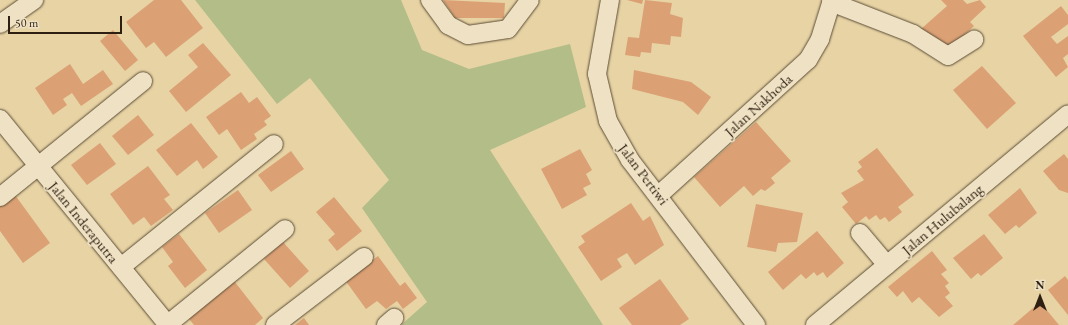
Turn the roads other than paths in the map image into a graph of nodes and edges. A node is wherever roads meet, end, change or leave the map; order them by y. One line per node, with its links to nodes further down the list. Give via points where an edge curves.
1 (34, 0): 6 (street)
2 (430, 0): 5 (street, via 448,26 468,35 508,29)
3 (610, 0): 13 (street, Jalan Pertiwi, via 597,74 602,100 608,121 623,148)
4 (831, 1): 7 (street, via 913,34 948,56); 13 (street, Jalan Nakhoda, via 820,39 808,60)
5 (525, 3)
6 (0, 24)
7 (974, 40)
8 (143, 81): 12 (street)
9 (1068, 114): 18 (street, Jalan Hulubalang)
10 (0, 119): 12 (street, Jalan Inderaputra)
11 (274, 144): 19 (street)
12 (38, 166): 14 (street); 19 (street, Jalan Inderaputra)
13 (660, 194): 22 (street, Jalan Pertiwi)
14 (0, 197)
15 (285, 229): 20 (street)
16 (860, 233): 18 (street)
17 (364, 257): 21 (street)
18 (887, 265): 23 (street, Jalan Hulubalang)
19 (121, 267): 20 (street, Jalan Inderaputra)
20 (168, 325)
21 (275, 325)
22 (756, 325)
23 (815, 325)

